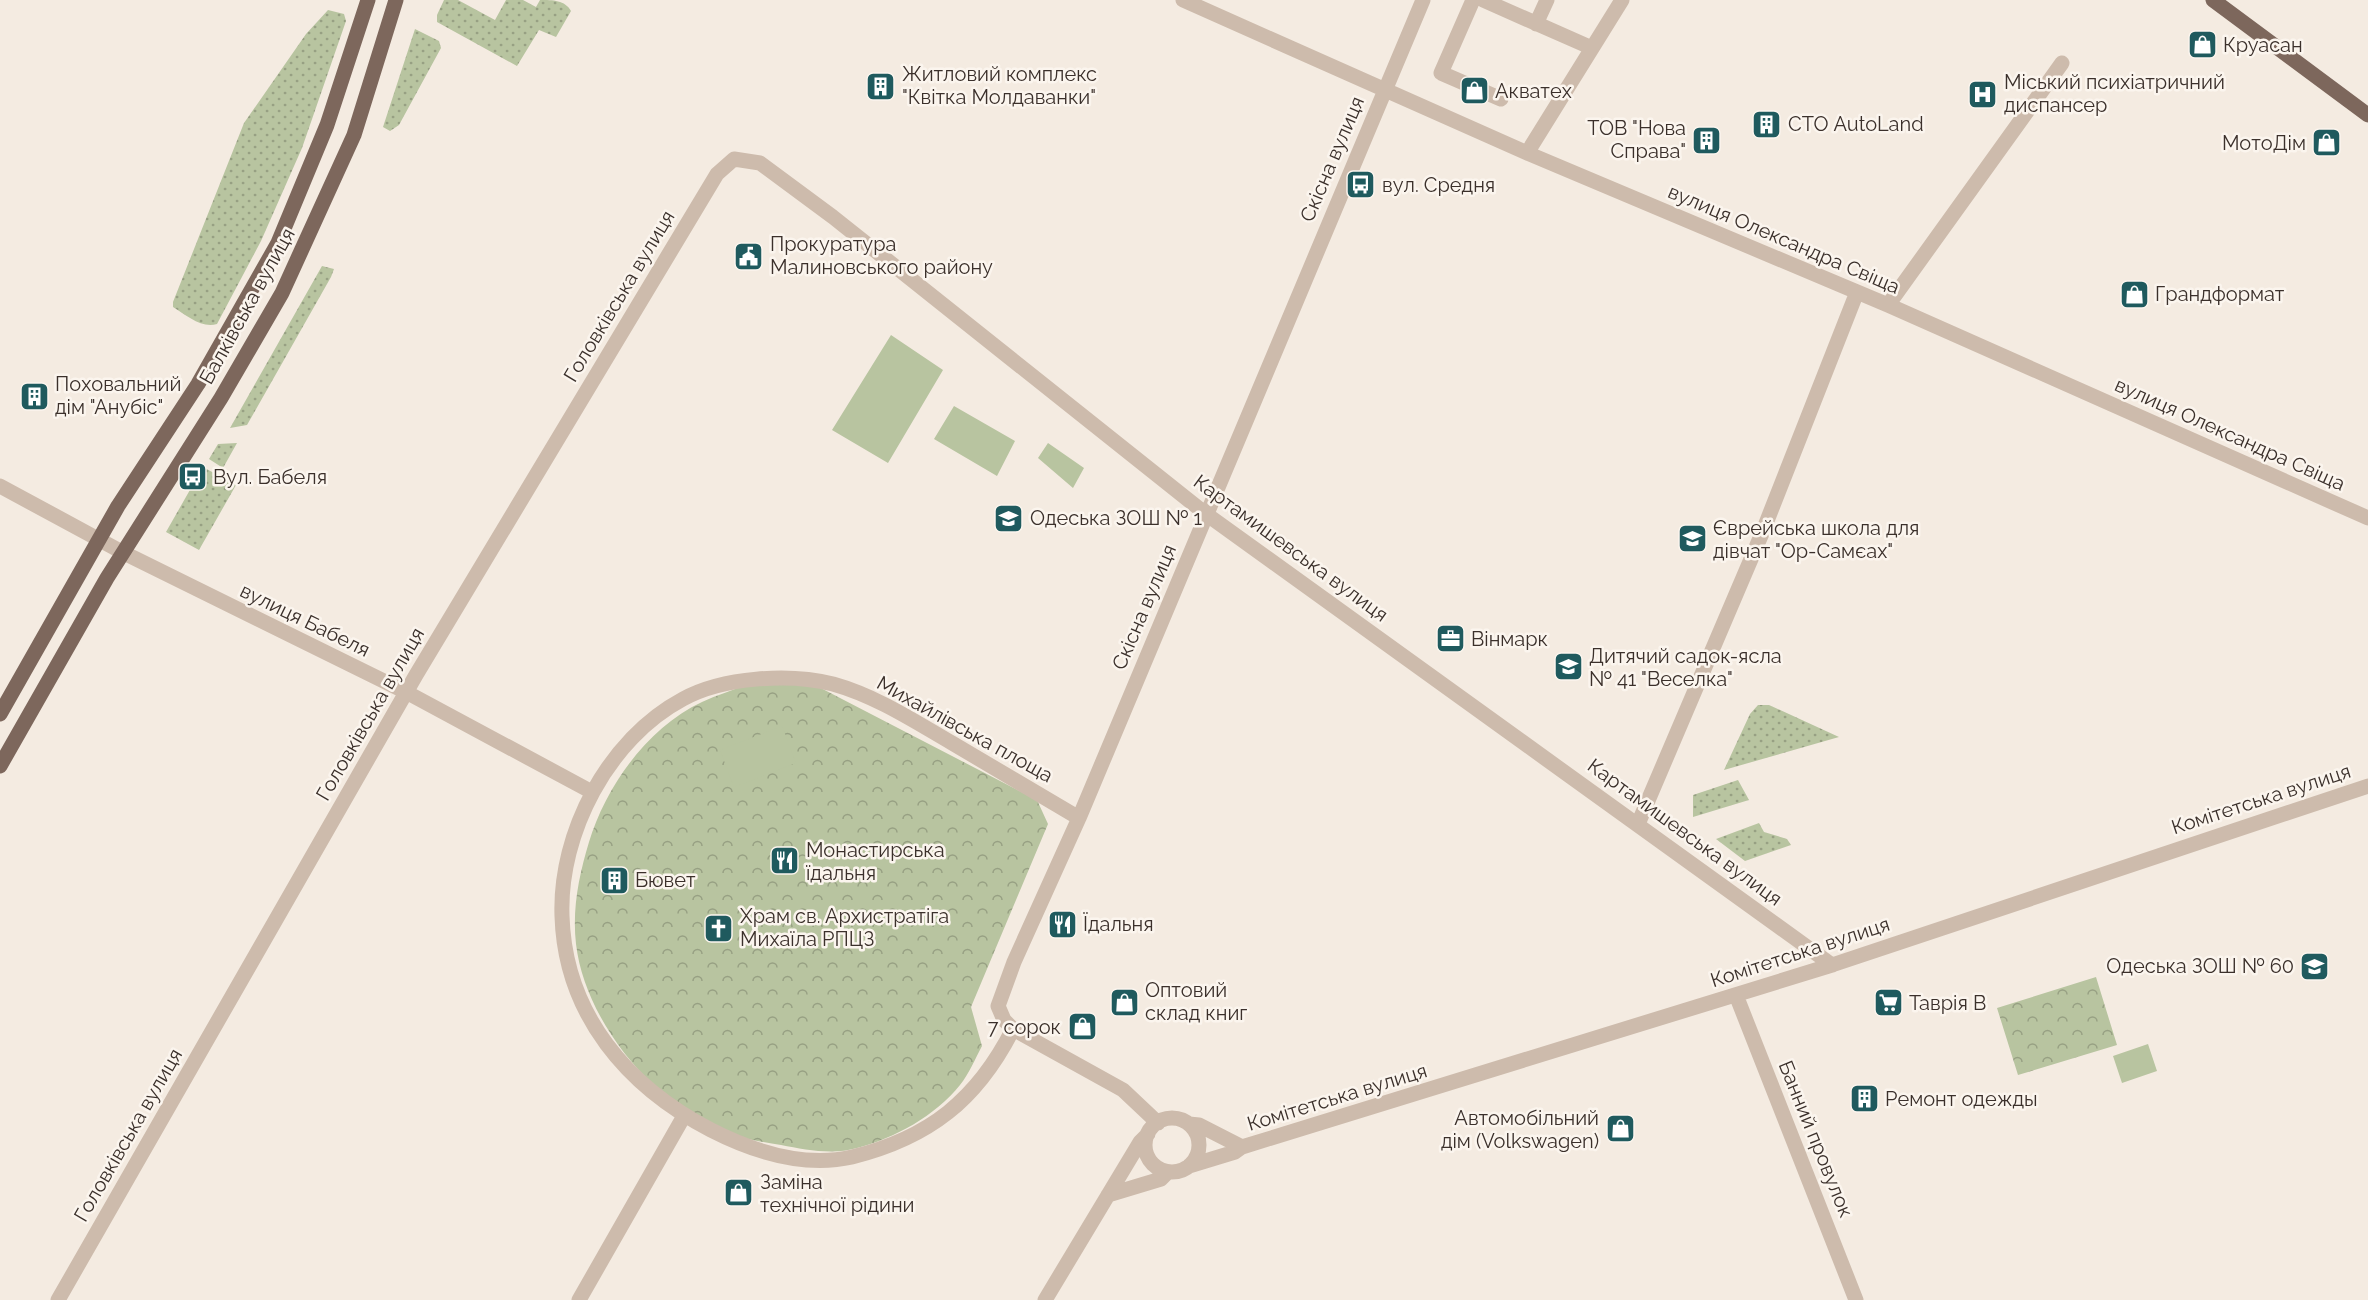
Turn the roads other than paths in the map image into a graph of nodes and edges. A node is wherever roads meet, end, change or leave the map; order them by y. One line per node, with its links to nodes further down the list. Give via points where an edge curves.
1 (368, 0): 24 (main road, Балківська вулиця, via 327,125 278,243 198,384)
2 (396, 0): 25 (main road, Балківська вулиця, via 354,135 303,250 258,337)
3 (1183, 0): 14 (street, вулиця Олександра Свіща)
4 (1423, 0): 14 (street, Cкісна вулиця)
5 (1473, 0): 15 (street, via 1441,73)
6 (1482, 0): 10 (street)
7 (1546, 0): 11 (street)
8 (1622, 0): 12 (street)
9 (2213, 0): 16 (main road)
10 (1502, 4): 11 (street)
11 (1536, 24): 12 (street)
12 (1592, 48): 17 (street)
13 (2062, 63): 20 (street)
14 (1385, 88): 17 (street, вулиця Олександра Свіща); 22 (street, Cкісна вулиця)
15 (1501, 99)
16 (2368, 115)
17 (1527, 153): 19 (street, вулиця Олександра Свіща)
18 (734, 159): 22 (street, Картамишевська вулиця, via 760,163 833,217); 26 (street, Головківська вулиця, via 717,174)
19 (1857, 292): 20 (street, вулиця Олександра Свіща); 32 (street, via 1764,531)
20 (1888, 305): 23 (street, вулиця Олександра Свіща)
21 (0, 486): 24 (street, вулиця Бабеля)
22 (1206, 514): 31 (street, Cкісна вулиця); 32 (street, Картамишевська вулиця)
23 (2368, 518)
24 (99, 540): 25 (street, вулиця Бабеля); 27 (main road, Балківська вулиця)
25 (122, 552): 26 (street, вулиця Бабеля); 28 (main road, Балківська вулиця)
26 (406, 692): 30 (street, вулиця Бабеля); 43 (street, Головківська вулиця)
27 (0, 714)
28 (0, 766)
29 (2368, 786): 33 (street, Комітетська вулиця)
30 (592, 792): 31 (street, Михайлівська площа, via 648,724 684,698 728,684 782,678 832,684 886,704); 36 (street, Михайлівська площа, via 568,853 562,916 580,998 604,1042 630,1074)
31 (1079, 818): 35 (street, Cкісна вулиця, via 998,1006)
32 (1638, 824): 33 (street, Картамишевська вулиця)
33 (1832, 965): 34 (street, Комітетська вулиця)
34 (1736, 995): 39 (street, Комітетська вулиця); 46 (street, Банний провулок)
35 (1013, 1029): 36 (street, Михайлівська площа, via 982,1081 961,1103 912,1136 880,1150 804,1162 735,1142); 38 (street, via 1123,1090)
36 (684, 1116): 44 (street)
37 (1189, 1124): 38 (street, via 1173,1119); 39 (street, Комітетська вулиця, via 1199,1125); 40 (street, via 1197,1134 1199,1149)
38 (1153, 1128): 41 (street, via 1146,1149 1148,1156 1158,1168); 42 (street)
39 (1242, 1147): 40 (street, Комітетська вулиця)
40 (1189, 1166): 41 (street)
41 (1168, 1172): 42 (street, via 1161,1179)
42 (1108, 1195): 45 (street)
43 (58, 1300)
44 (579, 1300)
45 (1044, 1300)
46 (1856, 1300)

